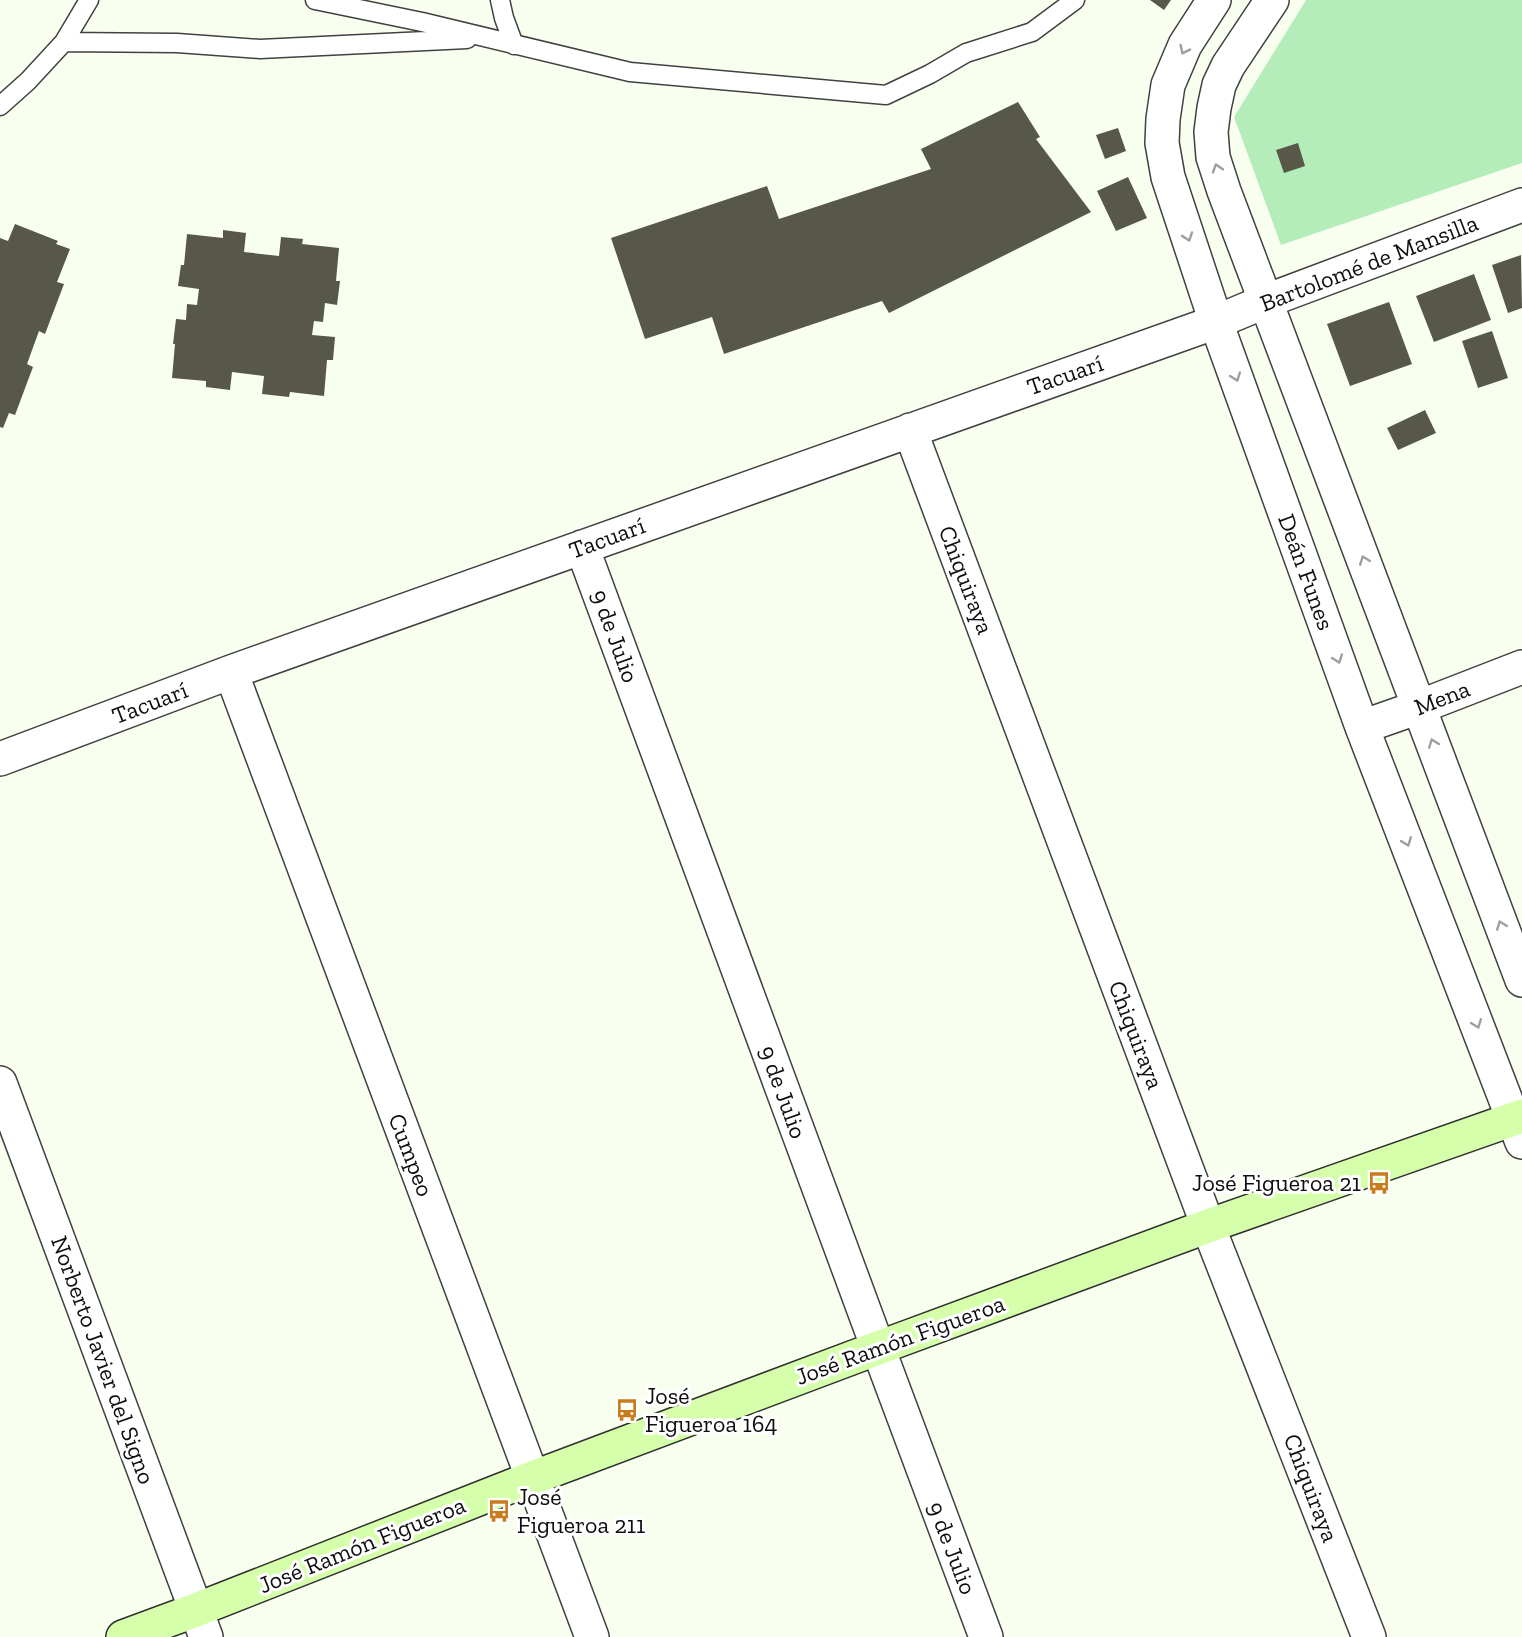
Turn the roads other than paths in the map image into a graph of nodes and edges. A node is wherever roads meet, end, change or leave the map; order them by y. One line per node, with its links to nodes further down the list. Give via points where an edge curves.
1 (89, 0): 8 (lane)
2 (315, 0): 7 (lane)
3 (500, 0): 9 (lane)
4 (1075, 0): 9 (lane, via 1032,32 966,53 886,95 630,72)
5 (1214, 0): 13 (street, Deán Funes, one-way to 13, via 1185,45 1168,85 1162,143 1168,177)
6 (1272, 0): 12 (street, one-way to 6, via 1224,191 1211,132 1219,86 1228,66)
7 (488, 38): 8 (lane, via 260,49 177,43); 9 (lane)
8 (64, 42): 10 (lane)
9 (514, 45)
10 (0, 106)
11 (1522, 205): 12 (street, Bartolomé de Mansilla)
12 (1266, 301): 13 (street, Bartolomé de Mansilla); 18 (street, one-way to 12)
13 (1216, 322): 14 (street, Tacuarí); 19 (street, Deán Funes, one-way to 19)
14 (910, 430): 15 (street, Tacuarí); 24 (street, Chiquiraya)
15 (582, 547): 17 (street, Tacuarí); 25 (street, 9 de Julio)
16 (1522, 667): 18 (street, Mena)
17 (231, 672): 20 (street, Tacuarí); 26 (street, Cumpeo)
18 (1419, 707): 19 (street, Mena); 21 (street, one-way to 18)
19 (1362, 727): 23 (street, Deán Funes, one-way to 23)
20 (0, 759)
21 (1522, 980)
22 (0, 1083): 27 (street, Norberto Javier del Signo)
23 (1519, 1125): 24 (main road, José Ramón Figueroa)
24 (1208, 1226): 25 (main road, José Ramón Figueroa); 31 (street, Chiquiraya)
25 (878, 1348): 26 (main road, José Ramón Figueroa); 30 (street, 9 de Julio)
26 (532, 1478): 27 (main road, José Ramón Figueroa); 29 (street, Cumpeo)
27 (201, 1624): 28 (main road, José Ramón Figueroa)
28 (123, 1637)
29 (592, 1637)
30 (986, 1637)
31 (1369, 1637)

